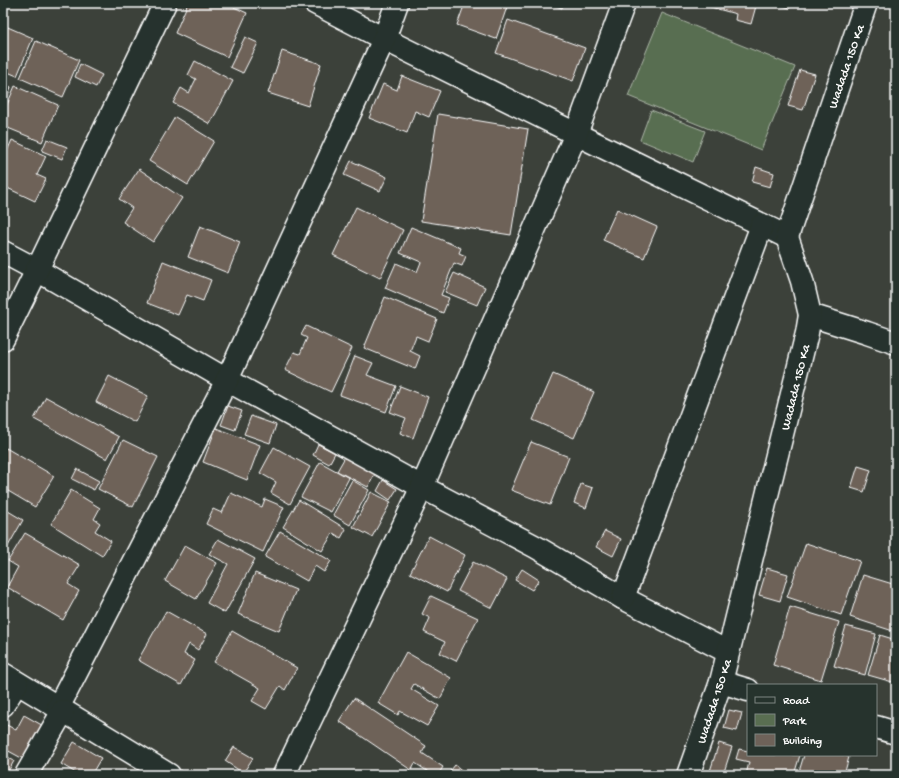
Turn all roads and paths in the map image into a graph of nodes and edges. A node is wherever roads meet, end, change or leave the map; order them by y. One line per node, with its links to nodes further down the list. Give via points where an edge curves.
1 (165, 3): 11 (street)
2 (314, 3): 6 (street)
3 (397, 3): 6 (street)
4 (624, 3): 7 (street)
5 (866, 3): 9 (street, Wadada 150 Ka)
6 (384, 40): 7 (street); 15 (street)
7 (576, 134): 8 (street); 16 (street)
8 (762, 225): 9 (street); 17 (street)
9 (787, 237): 12 (street, Wadada 150 Ka)
10 (3, 252): 11 (street)
11 (37, 270): 13 (street); 15 (street)
12 (810, 315): 14 (street); 18 (street, Wadada 150 Ka, via 806,340)
13 (3, 339)
14 (896, 343)
15 (227, 380): 16 (street); 23 (street)
16 (422, 487): 17 (street, via 536,547); 28 (street)
17 (623, 598): 18 (street)
18 (728, 652): 20 (street, Wadada 150 Ka)
19 (10, 678): 22 (street); 23 (street)
20 (721, 682): 21 (street); 29 (street, Wadada 150 Ka)
21 (747, 690)
22 (3, 705)
23 (60, 709): 26 (street); 27 (street)
24 (877, 728): 25 (street)
25 (896, 733)
26 (26, 775)
27 (169, 775)
28 (284, 775)
29 (688, 775)

